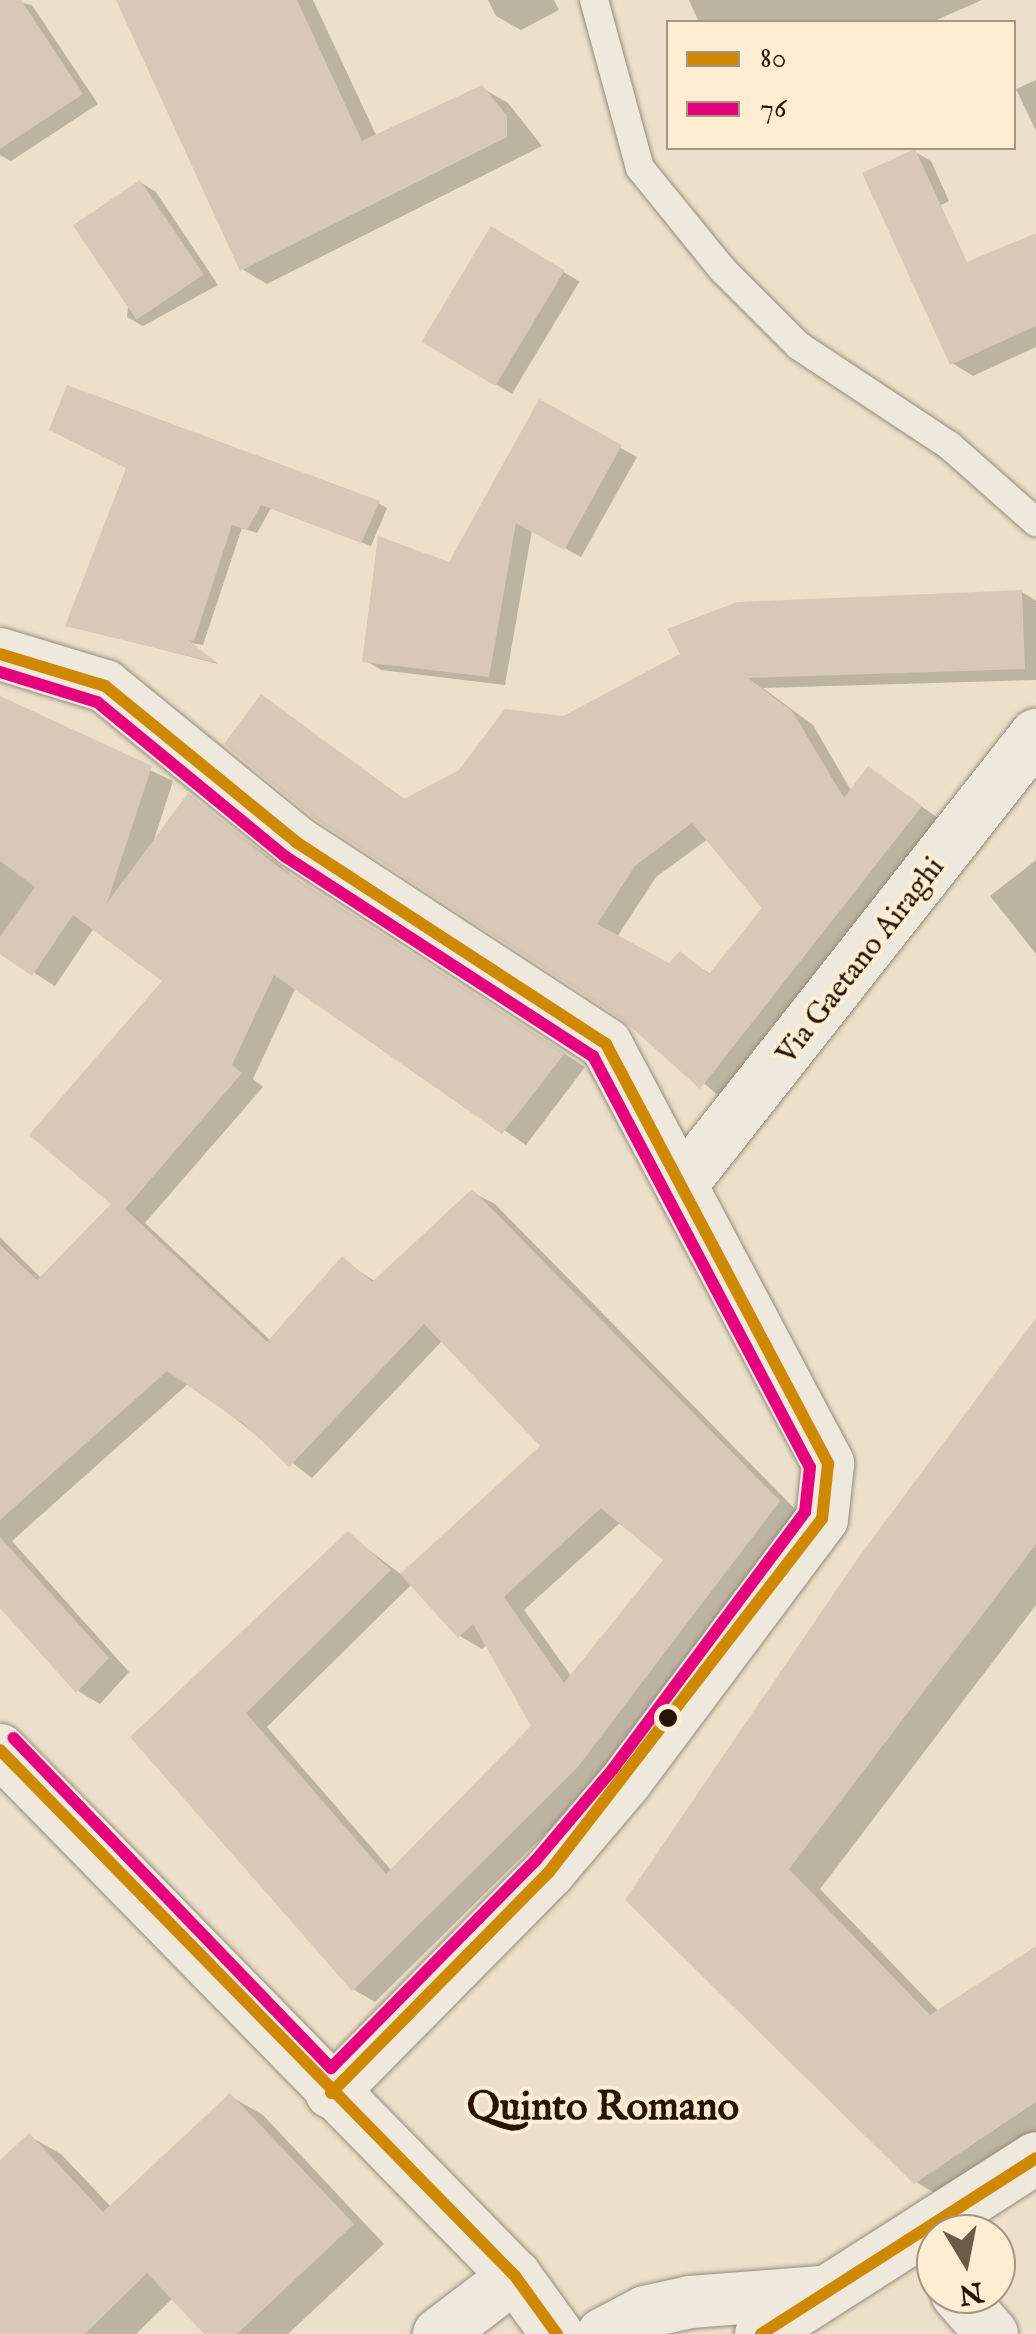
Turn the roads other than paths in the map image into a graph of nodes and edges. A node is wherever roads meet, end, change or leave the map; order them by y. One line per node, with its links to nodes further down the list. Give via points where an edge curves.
1 (594, 0): 2 (lane, via 640,168 722,270 799,346 950,446)
2 (1036, 522)
3 (0, 654): 5 (street, via 105,686 296,842 564,1011 620,1065)
4 (1036, 735): 5 (street, Via Gaetano Airaghi)
5 (682, 1184): 7 (street, via 828,1464 822,1519 550,1872)
6 (0, 1750): 7 (street)
7 (332, 2093): 11 (street)
8 (1036, 2158): 9 (street)
9 (970, 2214)
10 (916, 2256): 12 (street)
11 (515, 2276): 14 (street); 15 (street)
12 (820, 2292): 16 (street, via 690,2302 645,2312); 17 (street)
13 (974, 2314): 18 (street)
14 (439, 2334)
15 (557, 2334)
16 (603, 2334)
17 (761, 2334)
18 (992, 2334)

